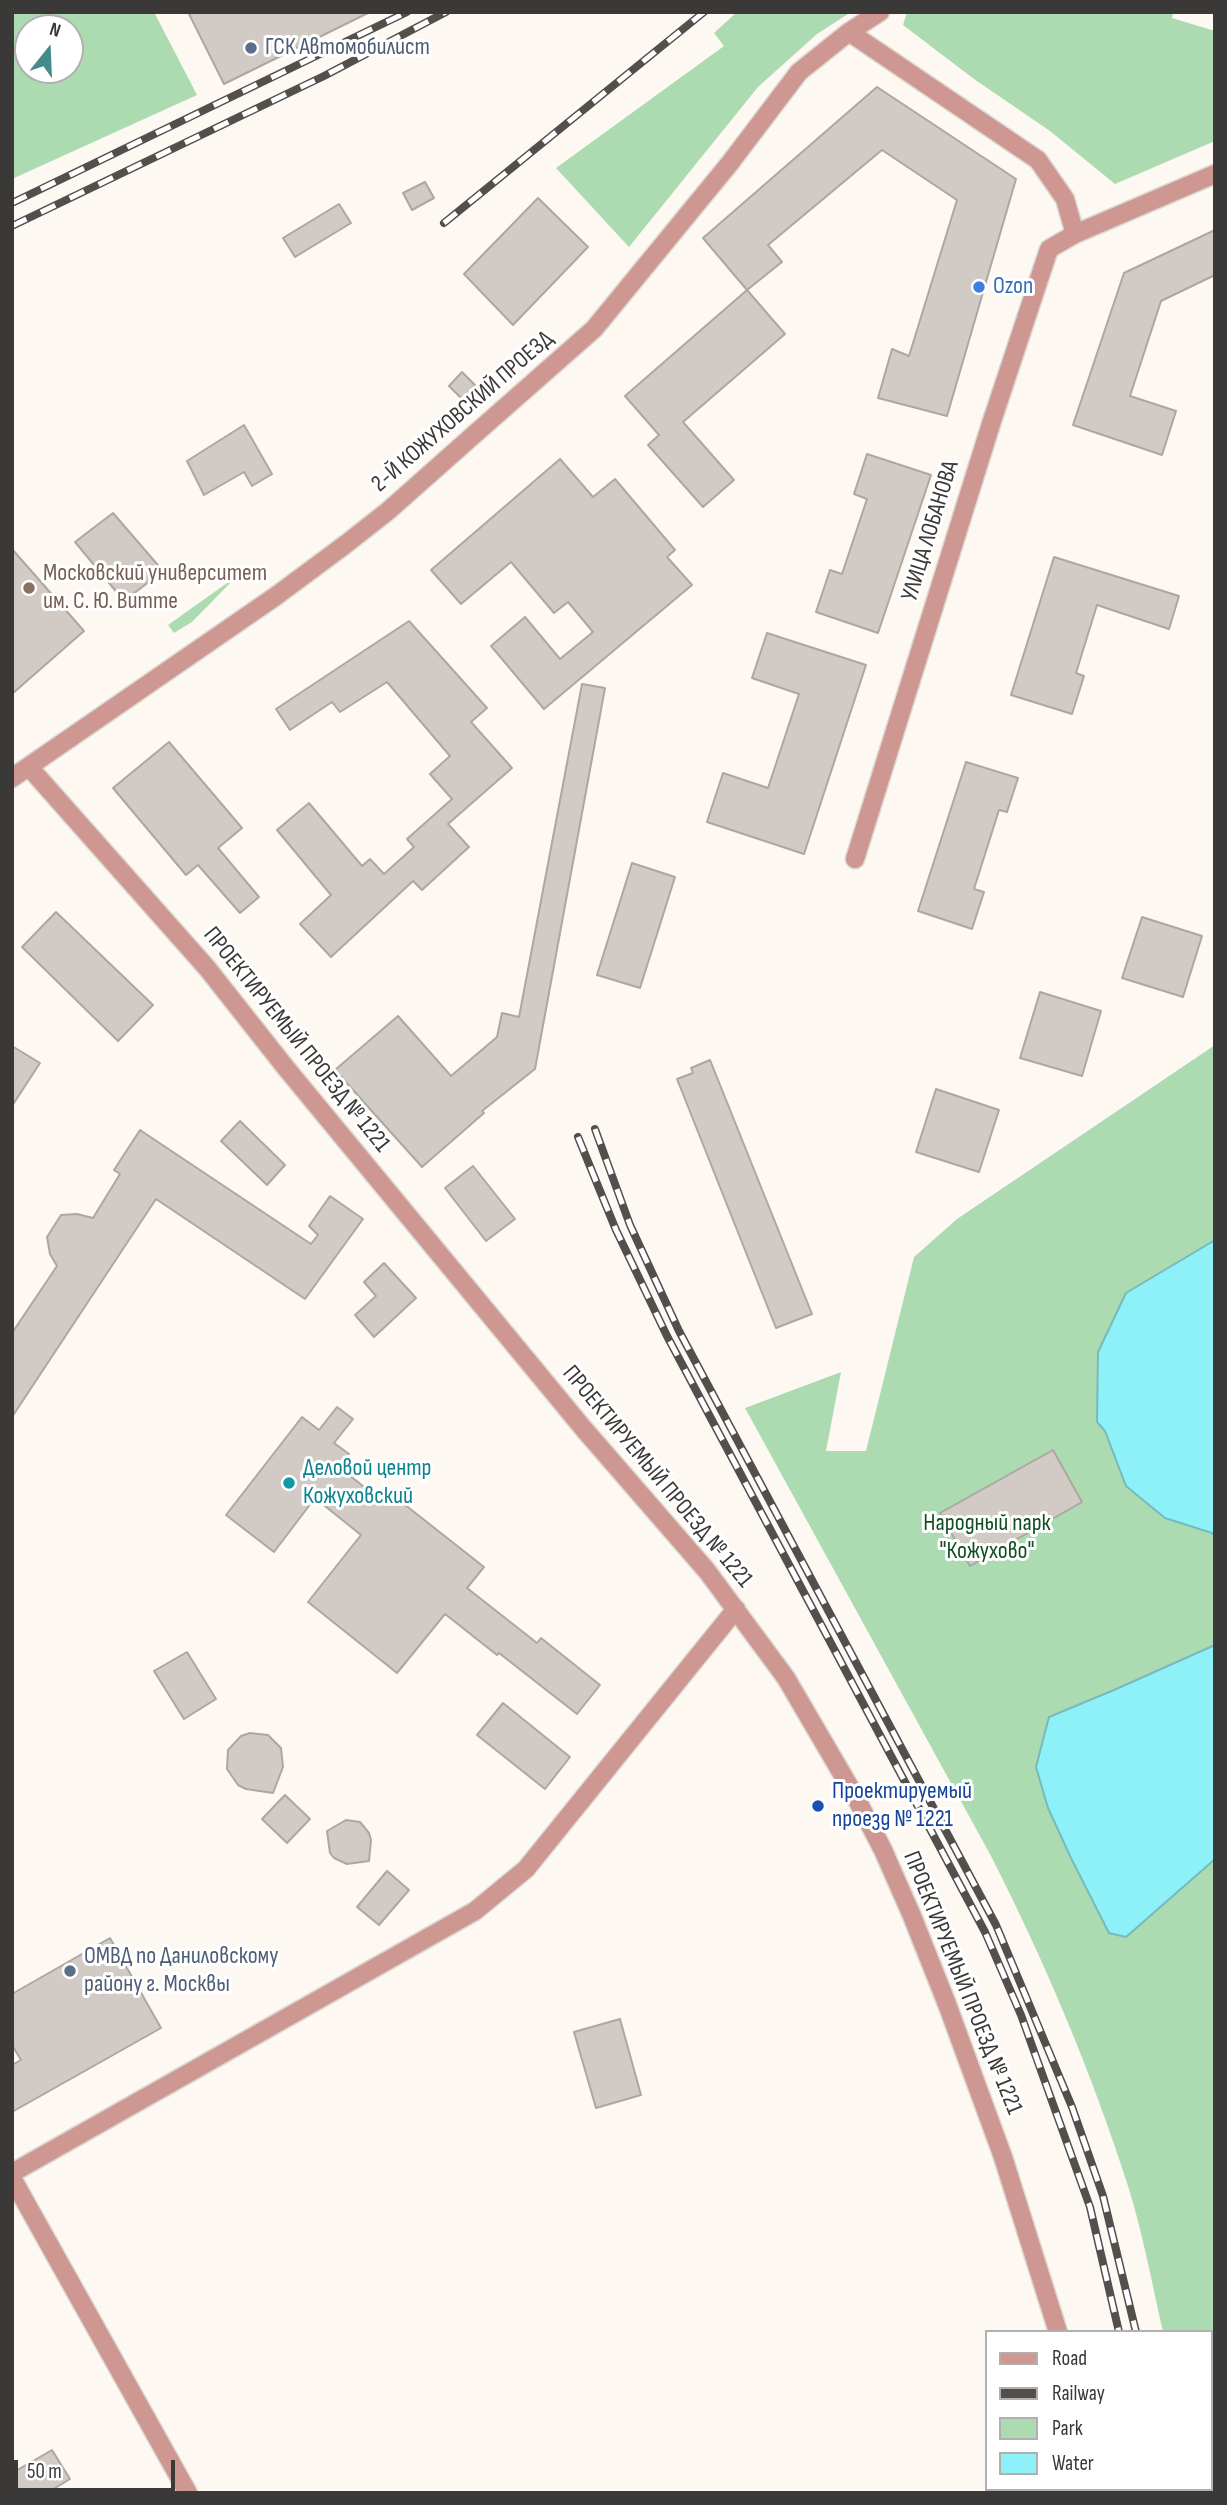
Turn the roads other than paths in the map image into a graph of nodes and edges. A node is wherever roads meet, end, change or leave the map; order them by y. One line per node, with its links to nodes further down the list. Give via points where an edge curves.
1 (880, 12): 2 (street, 2-Й КОЖУХОВСКИЙ ПРОЕЗД)
2 (849, 32): 4 (street, via 1038,160 1065,199); 5 (street, 2-Й КОЖУХОВСКИЙ ПРОЕЗД, via 799,72 594,329 346,544)
3 (1215, 174): 4 (street, УЛИЦА ЛОБАНОВА)
4 (1075, 233): 7 (street, УЛИЦА ЛОБАНОВА, via 1049,249)
5 (29, 767): 6 (street, 2-Й КОЖУХОВСКИЙ ПРОЕЗД); 8 (street, ПРОЕКТИРУЕМЫЙ ПРОЕЗД № 1221, via 207,968)
6 (12, 778)
7 (855, 859)
8 (736, 1609): 9 (street, via 526,1869 475,1911); 10 (street, ПРОЕКТИРУЕМЫЙ ПРОЕЗД № 1221, via 786,1678 883,1850 947,2004 1003,2157)
9 (12, 2176): 11 (street)
10 (1057, 2330)
11 (188, 2493)

